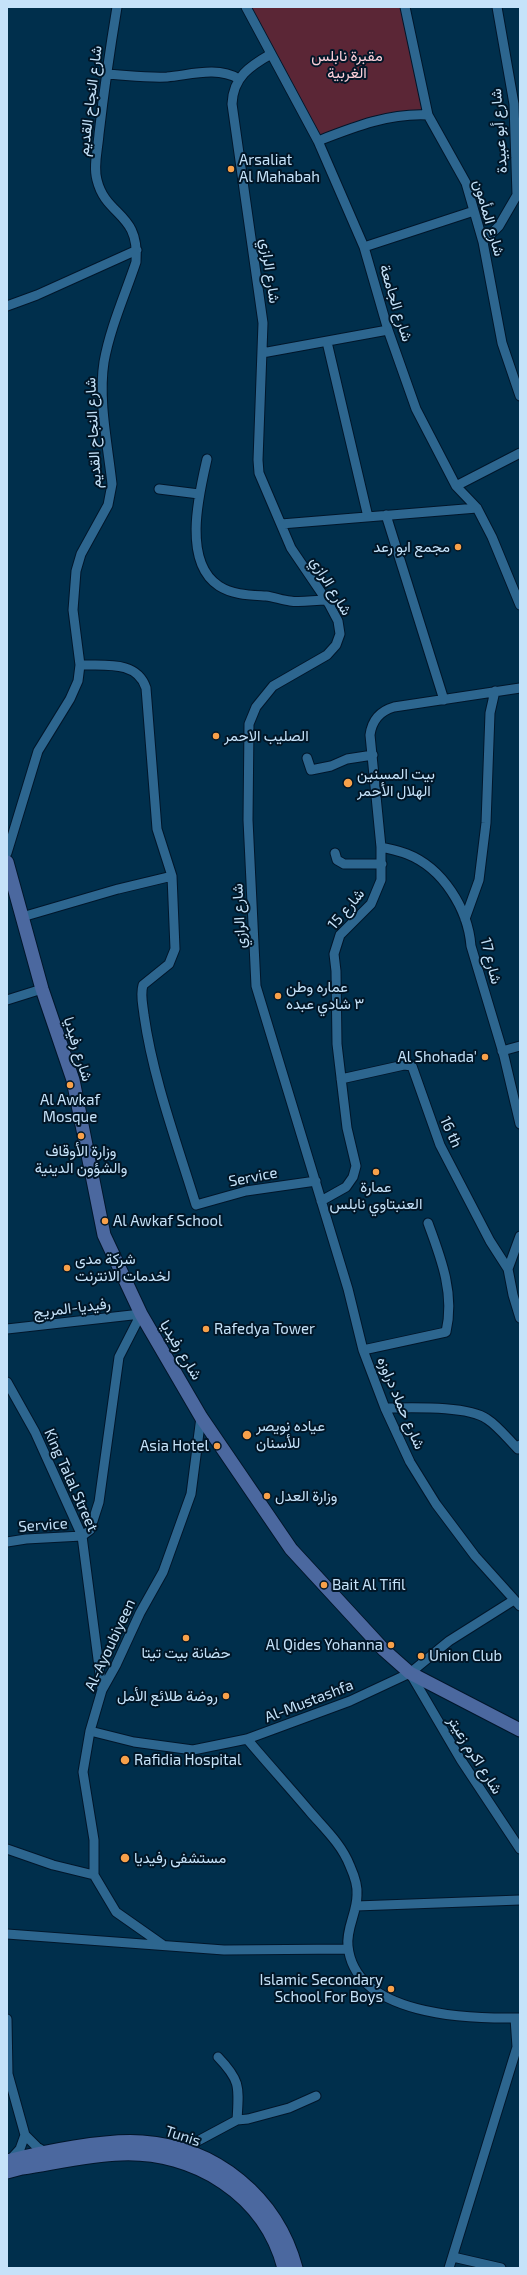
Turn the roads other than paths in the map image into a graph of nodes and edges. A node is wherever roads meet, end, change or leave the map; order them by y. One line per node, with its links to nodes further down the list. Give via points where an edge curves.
1 (117, 7): 6 (street, شارع النجاح القديم)
2 (246, 7): 5 (street, شارع الجامعة)
3 (405, 7): 8 (street, شارع المأمون)
4 (497, 7): 11 (street, شارع أبو عبيدة, via 514,104 517,196 499,226)
5 (271, 54): 7 (street, شارع الرازي, via 249,67); 9 (street, شارع الجامعة)
6 (106, 74): 7 (street, via 167,77 229,73); 13 (street, شارع النجاح القديم, via 96,164 97,180 107,201 129,224)
7 (239, 79): 17 (street, شارع الرازي, via 232,104 263,323)
8 (428, 115): 9 (street, via 407,114 362,124); 10 (street, شارع المأمون, via 466,183)
9 (318, 141): 12 (street, شارع الجامعة)
10 (474, 211): 11 (street, شارع المأمون); 12 (street)
11 (483, 242): 18 (street, شارع المأمون, via 502,342)
12 (364, 247): 15 (street, شارع الجامعة)
13 (137, 250): 14 (street); 30 (street, شارع النجاح القديم, via 136,262 104,362 103,388 112,484 108,505 81,554 76,571 73,610)
14 (7, 306)
15 (388, 330): 16 (street); 21 (street, شارع الجامعة, via 416,410)
16 (327, 342): 17 (street); 26 (street)
17 (262, 353): 27 (street, شارع الرازي, via 258,466)
18 (520, 396)
19 (520, 453): 21 (street)
20 (207, 459): 23 (street)
21 (456, 486): 24 (street, شارع الجامعة)
22 (159, 489): 23 (street)
23 (199, 494): 28 (street, via 196,530 198,550 201,563 219,586 237,594 291,601)
24 (477, 508): 25 (street); 29 (street, شارع الجامعة, via 501,556)
25 (386, 515): 26 (street); 33 (street)
26 (368, 517): 27 (street)
27 (281, 524): 28 (street, شارع الرازي, via 291,548)
28 (326, 600): 50 (street, شارع الرازي, via 338,621 340,634 336,646 327,655 273,686 251,716 247,732 248,820 256,986)
29 (520, 605)
30 (80, 665): 37 (street, شارع النجاح القديم, via 74,690 38,751); 41 (street, via 128,668 138,673 144,682 157,829)
31 (520, 688): 32 (street, شارع 15)
32 (495, 692): 33 (street, شارع 15); 43 (street, via 490,713 486,823 479,880)
33 (444, 700): 34 (street, شارع 15, via 394,707 380,714 373,724 370,735)
34 (373, 755): 35 (street, via 347,759 331,766 311,770); 36 (street, شارع 15)
35 (307, 758)
36 (381, 847): 40 (street, شارع 15); 43 (street, شارع 17, via 408,855 431,870 450,887)
37 (7, 853)
38 (335, 853): 40 (street, via 337,860 344,864)
39 (7, 862): 42 (main road, شارع رفيديا)
40 (382, 864): 48 (street, شارع 15, via 381,880 375,897 365,911 344,930 335,947 337,1044)
41 (172, 876): 42 (street); 50 (street, Service, via 174,954 169,964 146,981 142,995 146,1032 196,1204 246,1191)
42 (22, 917): 44 (main road, شارع رفيديا)
43 (465, 919): 47 (street, شارع 17)
44 (42, 989): 45 (street); 55 (main road, شارع رفيديا, via 72,1080 104,1235)
45 (7, 1000)
46 (520, 1046): 47 (street)
47 (502, 1051): 49 (street, شارع 17)
48 (341, 1078): 51 (street, شارع 15, via 347,1128 356,1160 355,1172 346,1187); 54 (street, 16 th, via 404,1064 412,1066 440,1145 490,1241)
49 (520, 1124)
50 (316, 1181): 51 (street, شارع حماد دراوزه)
51 (321, 1201): 58 (street, شارع حماد دراوزه, via 348,1289)
52 (428, 1223): 58 (street, via 444,1266 450,1316 446,1332)
53 (520, 1236): 54 (street)
54 (508, 1269): 56 (street)
55 (141, 1314): 57 (street, رفيديا-المريج); 61 (main road, شارع رفيديا); 63 (street, via 119,1357 99,1502 90,1530)
56 (520, 1318)
57 (7, 1329)
58 (363, 1350): 60 (street, شارع حماد دراوزه)
59 (7, 1382): 63 (street, King Talal Street, via 35,1432)
60 (385, 1408): 62 (street, via 431,1408 467,1412 486,1418 518,1449); 65 (street, شارع حماد دراوزه, via 405,1451 436,1504 474,1556)
61 (201, 1416): 66 (main road, شارع رفيديا, via 291,1548 384,1650); 67 (street, Al-Ayoubiyeen, via 191,1494 163,1572)
62 (520, 1446)
63 (82, 1536): 64 (street, Service); 67 (street, King Talal Street)
64 (7, 1542)
65 (517, 1603): 66 (street, Al-Mustashfa, via 449,1640)
66 (410, 1673): 68 (main road, شارع رفيديا); 70 (street, Al-Mustashfa, via 350,1701); 72 (street, شارع اكرم زعيتر, via 461,1760)
67 (102, 1690): 69 (street, Al-Ayoubiyeen)
68 (520, 1730)
69 (90, 1731): 70 (street, Al-Mustashfa, via 134,1742 193,1750); 73 (street, Al-Ayoubiyeen, via 84,1772 94,1840)
70 (247, 1739): 75 (street, via 339,1846 353,1874 358,1895)
71 (7, 1849): 73 (street, via 53,1865)
72 (520, 1849)
73 (94, 1874): 77 (street, via 116,1912)
74 (520, 1900): 75 (street)
75 (356, 1906): 78 (street, via 349,1929)
76 (7, 1934): 77 (street)
77 (163, 1946): 78 (street, via 224,1950)
78 (348, 1949): 79 (street, via 354,1968 366,1982 406,2006 432,2013)
79 (517, 2018): 88 (street, via 517,2047)
80 (7, 2020): 84 (street, via 8,2074)
81 (218, 2056): 83 (street, via 234,2075 239,2091)
82 (316, 2096): 83 (street, via 289,2108)
83 (237, 2120): 85 (street)
84 (25, 2134): 86 (street, via 37,2147); 87 (street, via 20,2149)
85 (181, 2150): 86 (main road, Tunis, via 166,2145 129,2142); 90 (main road, Tunis, via 215,2164 258,2196 284,2234)
86 (48, 2153): 87 (main road, Tunis)
87 (8, 2164): 89 (main road, via 22,2168 120,2154 143,2154 184,2162 205,2170 240,2194 267,2227)
88 (453, 2257): 91 (street); 92 (street)
89 (284, 2268)
90 (296, 2268)
91 (449, 2268)
92 (501, 2268)

